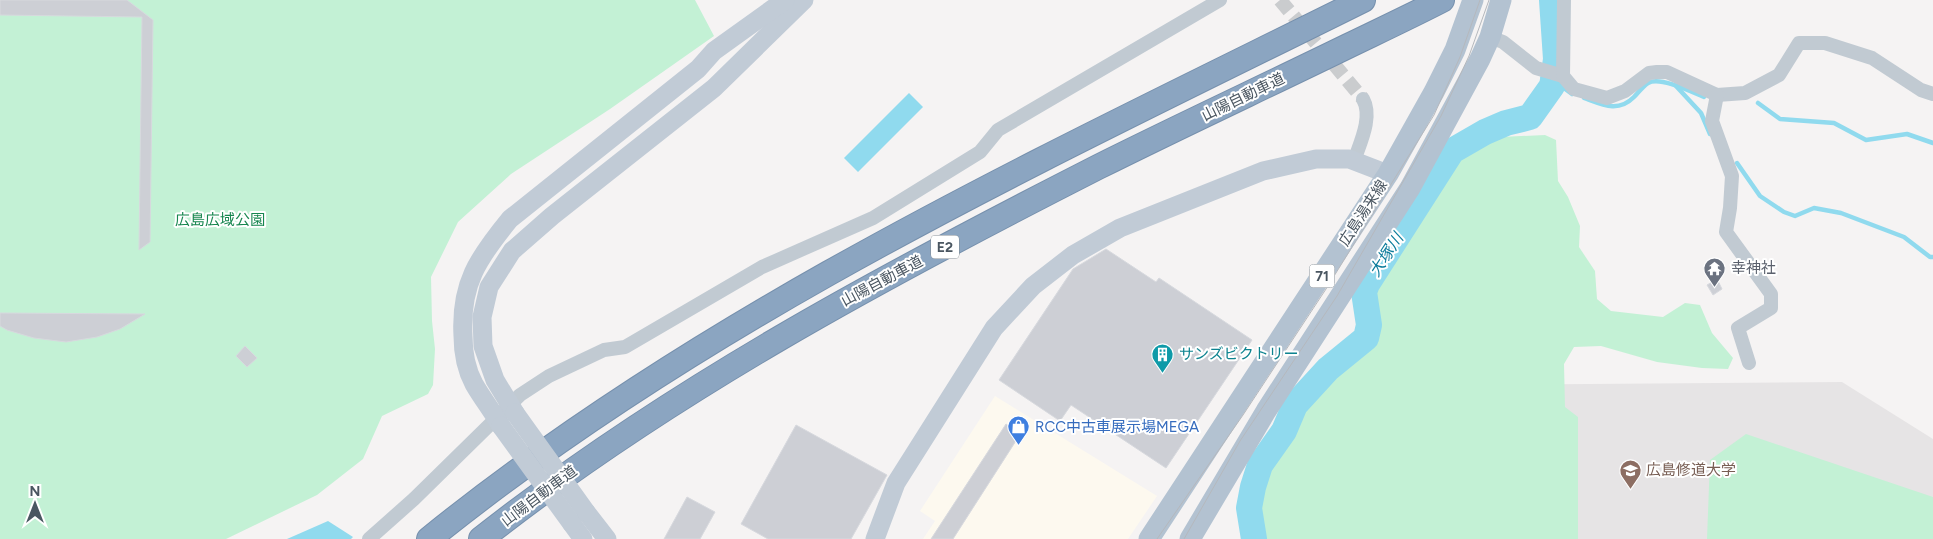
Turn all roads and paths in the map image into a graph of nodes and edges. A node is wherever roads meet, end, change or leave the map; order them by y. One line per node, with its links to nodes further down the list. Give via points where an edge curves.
1 (785, 0): 18 (street, via 714,51 698,69 510,219 489,244 466,290 462,315 463,351 474,383)
2 (804, 0): 17 (street, via 714,88 512,251 490,286 482,317 482,346 495,380)
3 (1220, 0): 17 (street, via 998,130 980,152 873,218 762,268 625,347 604,350 549,376)
4 (1362, 0): 21 (highway, E2, via 1083,139 786,296 673,364 571,432)
5 (1473, 0): 15 (main road, 広島湯来線 / 71, via 1455,50)
6 (1500, 0): 9 (main road, 広島湯来線 / 71)
7 (1564, 0): 10 (street)
8 (1439, 2): 22 (highway, 山陽自動車道 / E2, via 1099,167 798,326 589,459)
9 (1490, 38): 10 (street, via 1503,42 1536,68); 27 (main road, 広島湯来線 / 71, via 1410,188 1266,411)
10 (1563, 76): 12 (street, via 1574,89 1607,98 1625,91 1649,73 1667,72)
11 (1933, 94): 12 (street, via 1921,90 1872,58 1824,43 1799,43 1779,75 1745,93)
12 (1717, 95): 16 (street, via 1712,121 1732,176 1726,232 1771,294 1771,308 1738,328)
13 (1363, 99): 14 (street, via 1367,117)
14 (1354, 161): 15 (street); 25 (street, via 1316,159 1262,171 1120,228 1073,255 1033,286 994,328 901,475)
15 (1388, 174): 26 (main road, 広島湯来線 / 71)
16 (1750, 363)
17 (513, 408): 18 (street); 19 (street, bridge)
18 (499, 422): 19 (street, bridge); 20 (street)
19 (579, 518): 23 (street); 24 (street)
20 (369, 539)
21 (429, 539)
22 (481, 539)
23 (583, 539)
24 (606, 539)
25 (875, 539)
26 (1149, 539)
27 (1190, 539)

